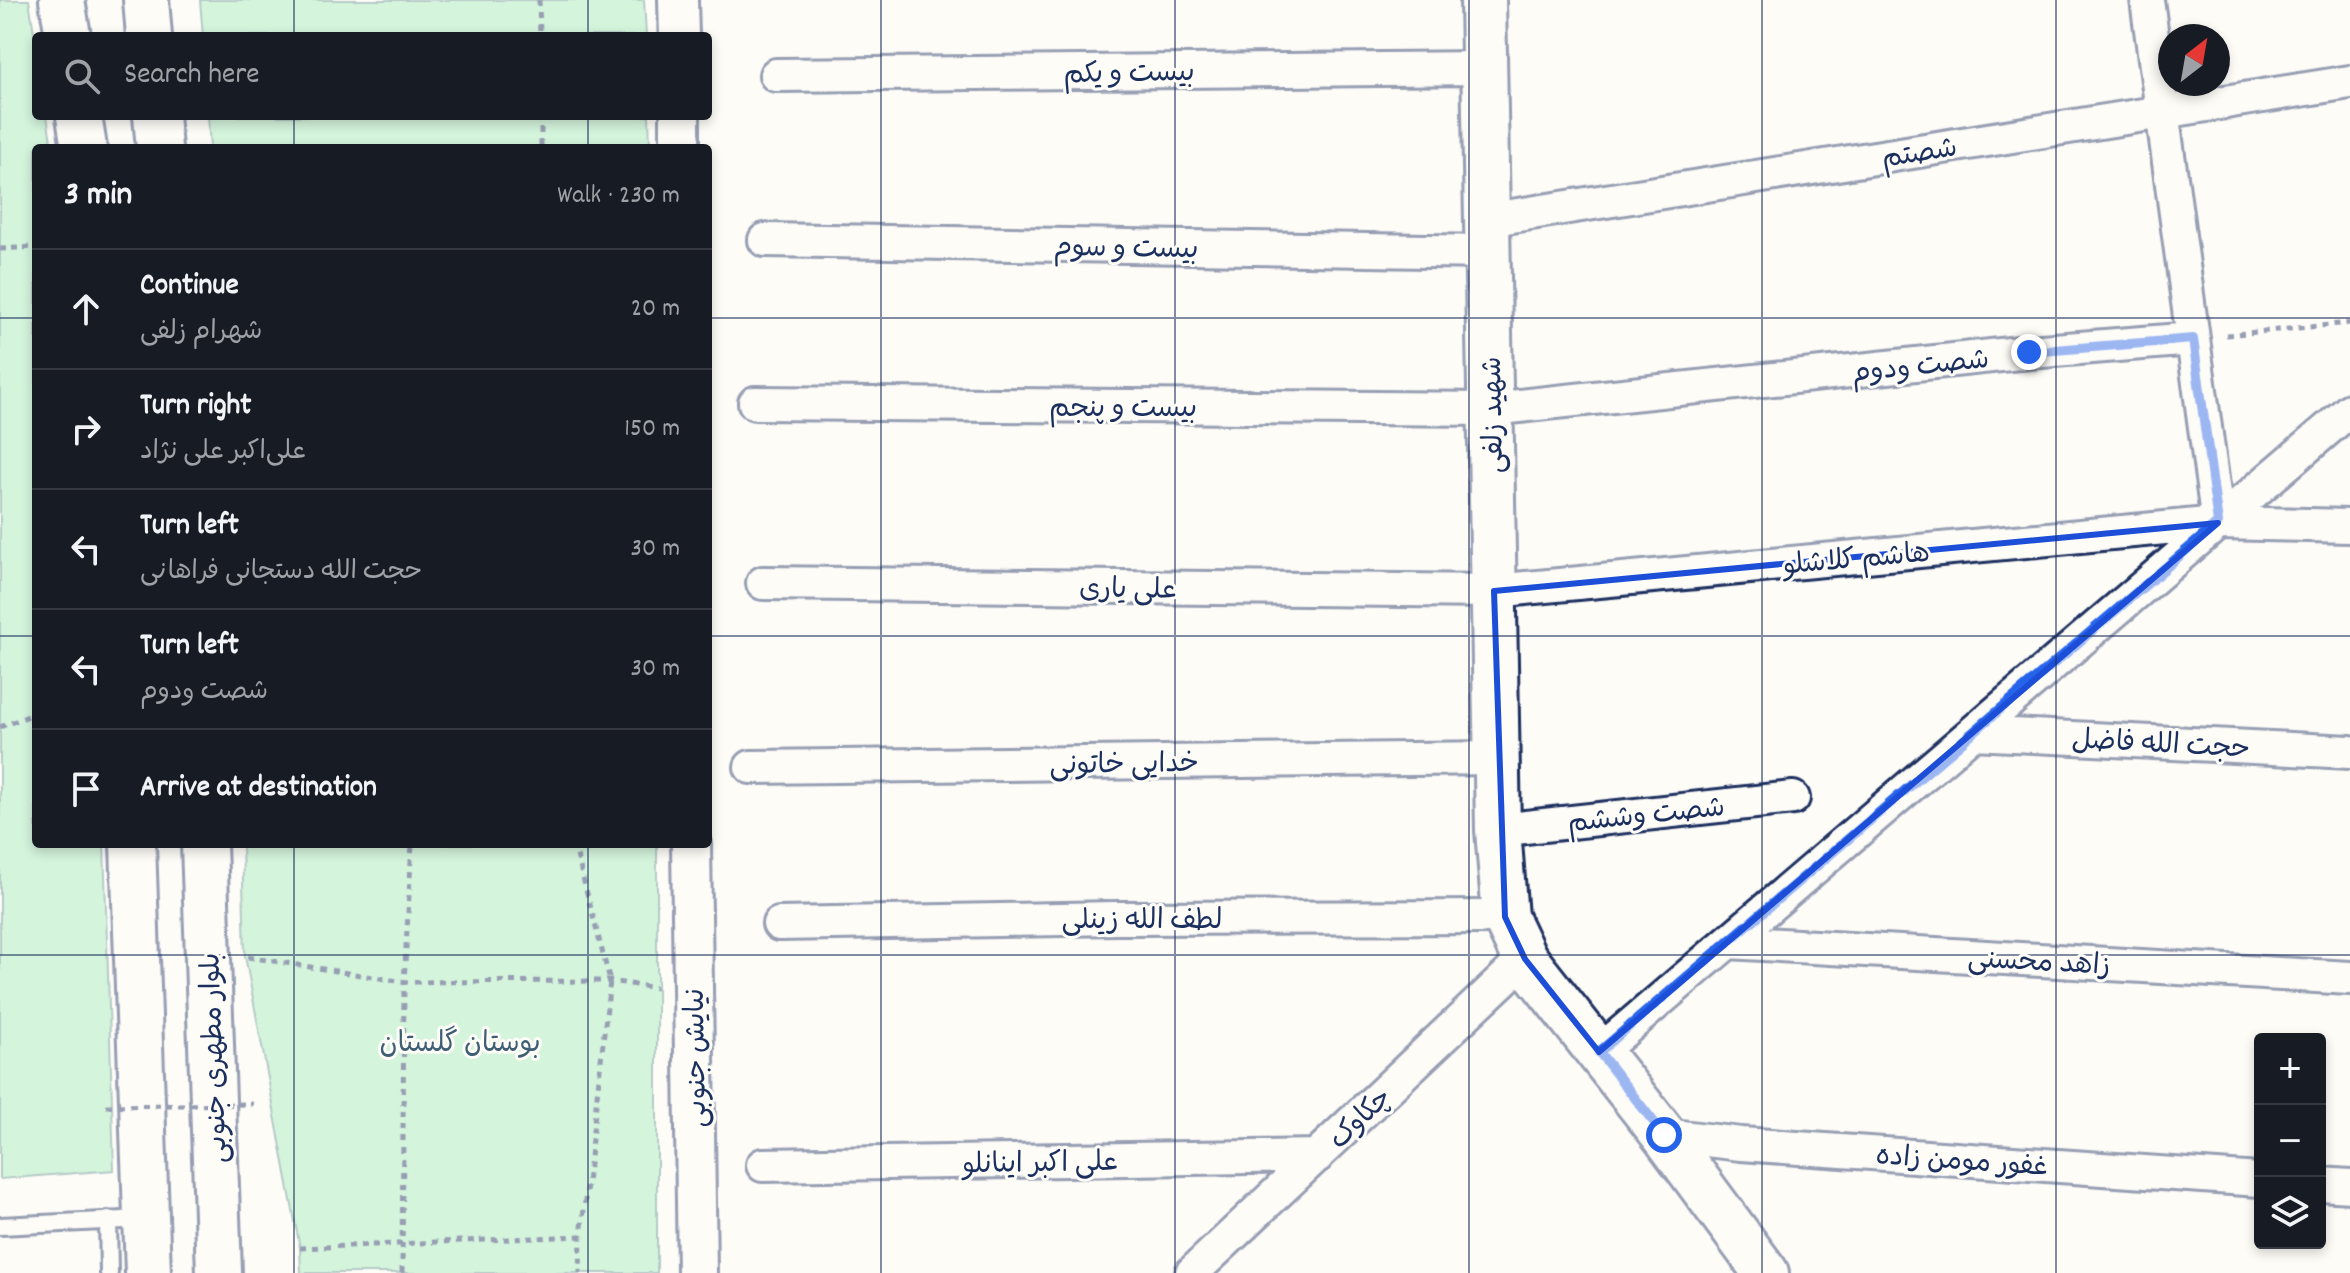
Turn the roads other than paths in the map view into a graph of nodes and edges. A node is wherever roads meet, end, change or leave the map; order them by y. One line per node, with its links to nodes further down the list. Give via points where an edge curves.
1 (62, 0): 6 (main road)
2 (146, 0): 7 (main road)
3 (678, 0): 8 (street)
4 (1483, 0): 9 (main road, شهید زلفی)
5 (2147, 0): 12 (street)
6 (67, 32)
7 (149, 32)
8 (679, 32)
9 (1483, 68): 10 (street, بیست و یکم); 19 (main road, شهید زلفی)
10 (776, 75)
11 (2350, 82): 12 (street, شصتم)
12 (2163, 112): 19 (street, شصتم); 21 (street)
13 (80, 120): 16 (main road)
14 (156, 120): 17 (main road)
15 (680, 120): 18 (street)
16 (83, 144)
17 (159, 144)
18 (680, 144)
19 (1487, 236): 20 (street, بیست و سوم); 23 (main road, شهید زلفی)
20 (765, 240)
21 (2193, 339): 23 (street, شصت ودوم); 25 (street)
22 (755, 403): 23 (street, بیست و پنجم)
23 (1491, 409): 28 (main road, شهید زلفی)
24 (2350, 410): 25 (street)
25 (2218, 523): 26 (street, هاشم کلاشلو); 28 (street, هاشم کلاشلو); 29 (street)
26 (2350, 526)
27 (763, 583): 28 (street, علی یاری)
28 (1494, 591): 31 (main road, شهید زلفی)
29 (1972, 733): 30 (street, حجت الله فاضل); 40 (street)
30 (2350, 752)
31 (1497, 758): 32 (street, خدایی خاتونی); 34 (main road, شهید زلفی)
32 (751, 767)
33 (1793, 798): 34 (street, شصت وششم)
34 (1498, 830): 38 (main road, شهید زلفی)
35 (133, 848): 50 (main road)
36 (204, 848): 54 (main road, بلوار مطهری جنوبی)
37 (691, 848): 55 (street, نیایش جنوبی)
38 (1505, 917): 39 (street, لطف الله زینلی); 41 (main road)
39 (779, 924)
40 (1728, 942): 42 (street, زاهد محسنی); 43 (street)
41 (1525, 959): 43 (main road); 45 (street, چکاوک)
42 (2350, 978)
43 (1599, 1052): 44 (main road)
44 (1664, 1135): 47 (street, غفور مومن زاده); 57 (main road)
45 (1317, 1156): 46 (street, علی اکبر اینانلو); 56 (street, چکاوک)
46 (763, 1165)
47 (2254, 1180)
48 (2326, 1184): 49 (street)
49 (2350, 1186)
50 (127, 1220): 51 (lane); 52 (lane); 53 (main road)
51 (0, 1226)
52 (109, 1273)
53 (148, 1273)
54 (219, 1273)
55 (697, 1273)
56 (1192, 1273)
57 (1766, 1273)

